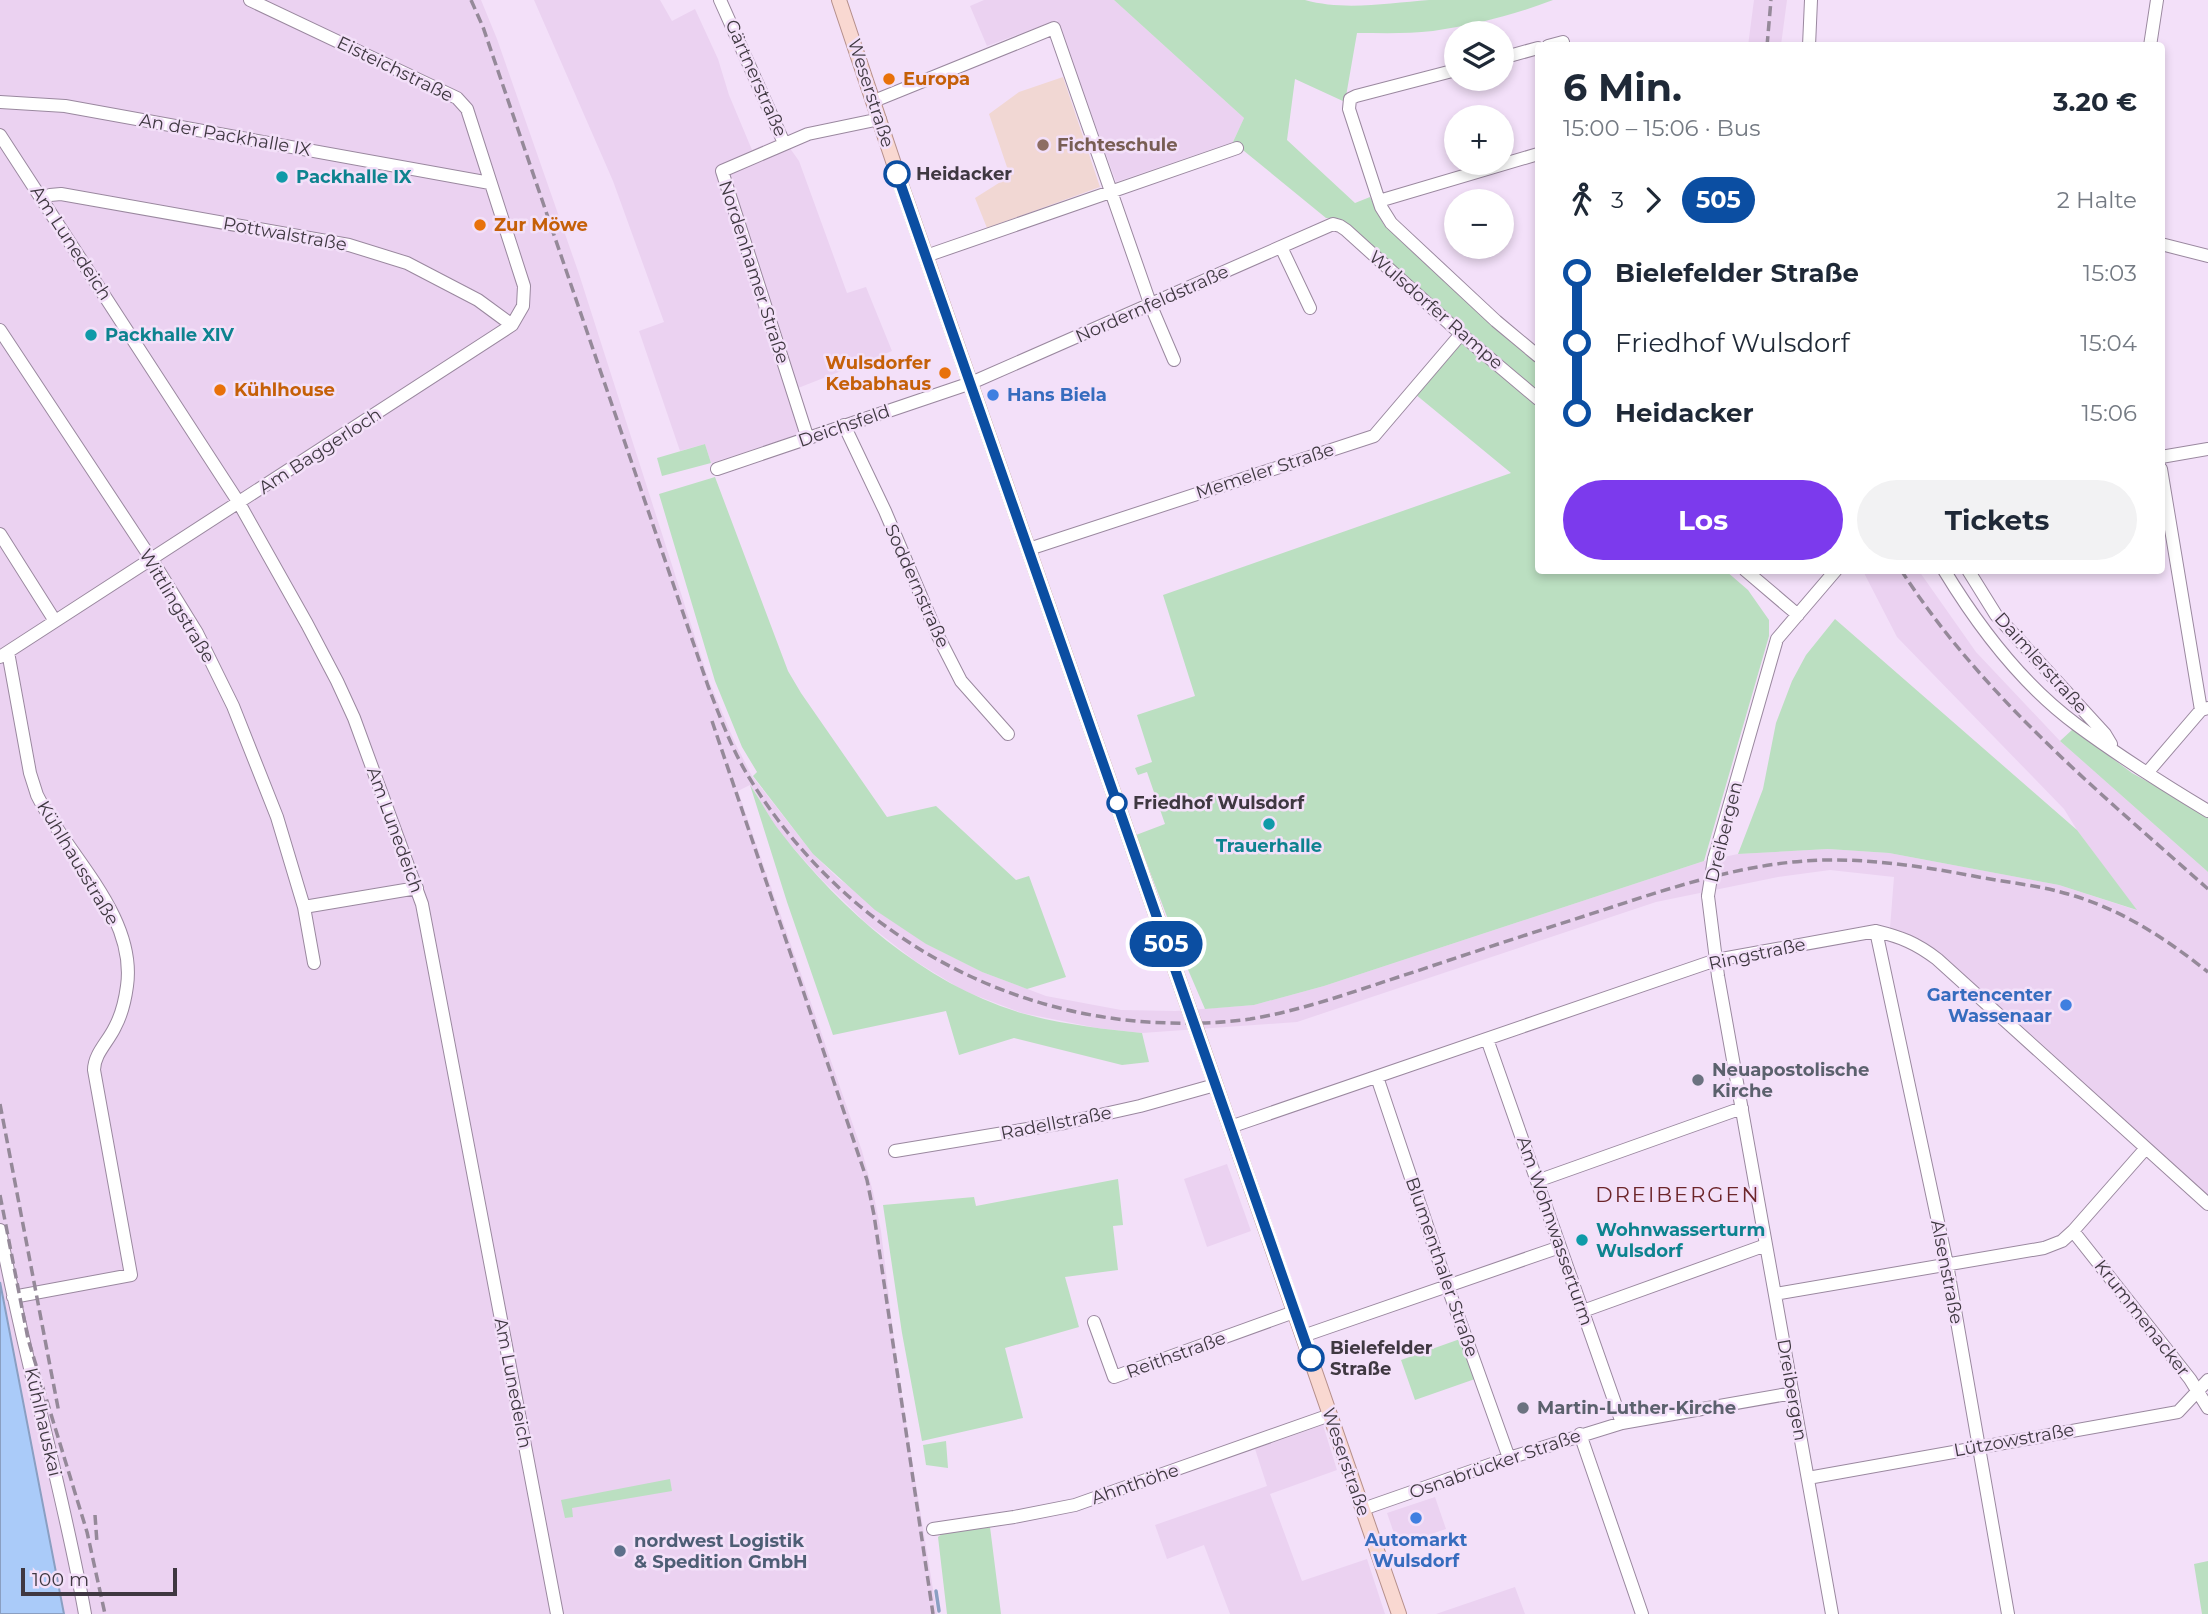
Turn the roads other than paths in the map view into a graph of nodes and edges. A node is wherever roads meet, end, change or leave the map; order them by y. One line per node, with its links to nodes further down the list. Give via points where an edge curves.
1 (250, 0): 20 (street, Eisteichstraße, via 457,97 467,109)
2 (720, 0): 17 (street, Gärtnerstraße)
3 (839, 0): 13 (main road, Weserstraße)
4 (1811, 0): 8 (street)
5 (2157, 0): 9 (street)
6 (1563, 41): 7 (street)
7 (1560, 42)
8 (1809, 42)
9 (2151, 42)
10 (1535, 49): 11 (street)
11 (1514, 55)
12 (1444, 73): 23 (street, via 1350,99 1349,109)
13 (874, 101): 15 (main road, Weserstraße); 21 (street, via 1054,28)
14 (0, 102): 20 (street, An der Packhalle IX, via 65,106)
15 (880, 119): 17 (street, Gärtnerstraße); 27 (main road, Weserstraße)
16 (0, 135): 22 (street, Am Lunedeich)
17 (784, 143): 39 (street, Nordenhamer Straße, via 722,171)
18 (1237, 148): 21 (street)
19 (1535, 155): 23 (street)
20 (490, 183): 31 (street, via 524,286 523,306)
21 (1111, 190): 27 (street); 29 (street)
22 (43, 200): 31 (street, Pottwalstraße, via 61,194 349,245 407,263 478,300); 44 (street, Am Lunedeich)
23 (1379, 201): 34 (street, via 1391,223)
24 (1333, 224): 26 (street, Nordernfeldstraße); 33 (street, Wulsdorfer Rampe, via 1346,230)
25 (2165, 245): 28 (street)
26 (1281, 247): 29 (street, Nordernfeldstraße); 30 (street)
27 (926, 256): 36 (main road, Weserstraße)
28 (2208, 256)
29 (1151, 306): 35 (street); 36 (street, Nordernfeldstraße)
30 (1310, 308)
31 (512, 325): 44 (street, Am Baggerloch)
32 (0, 330): 47 (street, Wittlingstraße)
33 (1461, 334): 37 (street, Wulsdorfer Rampe); 46 (street, Memeler Straße, via 1374,436)
34 (1535, 354)
35 (1174, 360)
36 (971, 383): 38 (street, Deichsfeld); 46 (main road, Weserstraße)
37 (1535, 396)
38 (844, 425): 39 (street, Deichsfeld); 56 (street, Soddernstraße, via 961,681)
39 (808, 439): 42 (street, Deichsfeld)
40 (2208, 449): 41 (street)
41 (2165, 456)
42 (717, 469)
43 (2165, 491): 55 (street)
44 (239, 503): 47 (street, Am Baggerloch); 60 (street, Am Lunedeich, via 337,681)
45 (0, 534): 53 (street)
46 (1028, 549): 67 (main road, Weserstraße, bridge)
47 (152, 560): 53 (street, Am Baggerloch); 61 (street, Wittlingstraße, via 197,633 233,706 277,817)
48 (1750, 574): 52 (street)
49 (1833, 574): 52 (street, Dreibergen)
50 (1946, 574): 57 (street, Daimlerstraße, via 2010,662 2076,724)
51 (1970, 574): 57 (street, Daimlerstraße, via 1996,615)
52 (1798, 615): 63 (street, Dreibergen, bridge, via 1777,639 1714,859 1708,896)
53 (55, 621): 54 (street, Am Baggerloch)
54 (4, 654): 81 (street, Kühlhausstraße, via 37,794 114,918 126,954 127,982 121,1013 94,1070 131,1275)
55 (2204, 709): 58 (street)
56 (1008, 734)
57 (2118, 752): 58 (street, Daimlerstraße)
58 (2147, 773): 59 (street, Daimlerstraße)
59 (2208, 811)
60 (417, 888): 61 (street); 99 (street, Am Lunedeich)
61 (304, 907): 64 (street, Wittlingstraße)
62 (1876, 931): 63 (street, Ringstraße); 70 (street, Ringstraße, via 1919,945 1937,959); 78 (street, Alsenstraße)
63 (1716, 960): 65 (street, Ringstraße); 68 (street, Dreibergen)
64 (314, 963)
65 (1487, 1039): 66 (street, Ringstraße); 72 (street, Am Wohnwasserturm)
66 (1377, 1077): 69 (street, Ringstraße); 79 (street, Blumenthaler Straße)
67 (1215, 1085): 69 (main road, Weserstraße); 71 (street, Radellstraße, via 1064,1123)
68 (1742, 1108): 72 (street); 76 (street, Dreibergen)
69 (1230, 1127): 83 (main road, Weserstraße)
70 (2146, 1148): 73 (street, Ringstraße); 75 (street)
71 (895, 1151)
72 (1537, 1181): 77 (street, Am Wohnwasserturm)
73 (2208, 1204)
74 (0, 1230): 81 (street, Kühlhauskai)
75 (2073, 1231): 78 (street, via 2044,1248); 87 (street, Krummenacker)
76 (1766, 1245): 80 (street, Dreibergen); 82 (street)
77 (1560, 1247): 79 (street); 82 (street, Am Wohnwasserturm)
78 (1947, 1265): 80 (street); 93 (street, Alsenstraße)
79 (1447, 1285): 85 (street); 94 (street, Blumenthaler Straße)
80 (1775, 1294): 88 (street, Dreibergen)
81 (13, 1297): 98 (street, Kühlhauskai)
82 (1583, 1311): 91 (street, Am Wohnwasserturm)
83 (1294, 1312): 84 (street, Reithstraße, via 1114,1377); 85 (main road, Weserstraße)
84 (1094, 1322)
85 (1303, 1336): 90 (main road, Weserstraße)
86 (2208, 1380): 87 (street, Lützowstraße)
87 (2198, 1391): 89 (street, Krummenacker); 93 (street, Lützowstraße, via 2178,1412)
88 (1793, 1393): 91 (street, Osnabrücker Straße); 95 (street, Dreibergen)
89 (2208, 1408)
90 (1330, 1415): 96 (main road, Weserstraße); 97 (street, Ahnthöhe, via 1075,1505)
91 (1622, 1423): 92 (street, Osnabrücker Straße)
92 (1580, 1434): 94 (street, Osnabrücker Straße); 101 (street)
93 (1978, 1447): 95 (street, Lützowstraße); 103 (street, Alsenstraße)
94 (1509, 1458): 96 (street, Osnabrücker Straße)
95 (1808, 1478): 102 (street, Dreibergen)
96 (1363, 1508): 100 (main road, Weserstraße)
97 (933, 1529)
98 (85, 1614)
99 (557, 1614)
100 (1399, 1614)
101 (1642, 1614)
102 (1832, 1614)
103 (2008, 1614)

